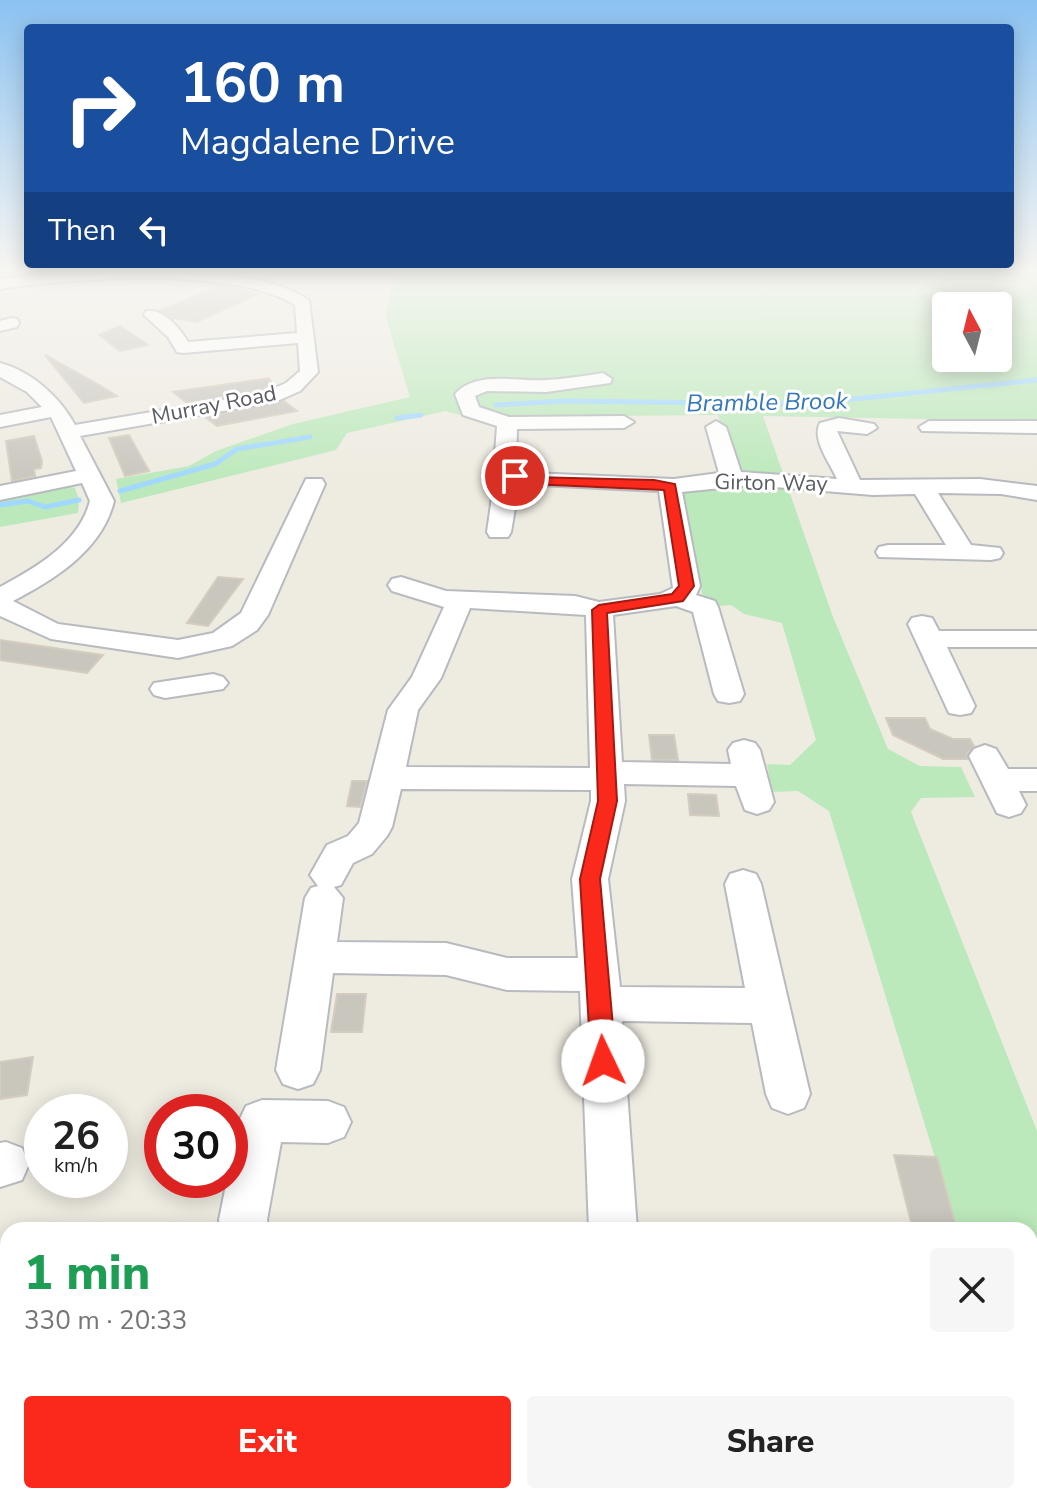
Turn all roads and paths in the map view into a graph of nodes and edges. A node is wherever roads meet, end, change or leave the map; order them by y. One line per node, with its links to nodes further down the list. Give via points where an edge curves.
1 (179, 342): 2 (street, via 183,351)
2 (261, 342)
3 (307, 342): 14 (street, Murray Road, via 309,372 278,394)
4 (0, 369): 6 (street, via 34,388)
5 (603, 379): 9 (street, via 546,386 514,379 465,394 470,411)
6 (57, 410): 7 (street); 14 (street)
7 (0, 421)
8 (624, 422): 9 (street)
9 (507, 423): 16 (street, via 505,468)
10 (716, 427): 17 (street)
11 (929, 427): 12 (street)
12 (1037, 427)
13 (867, 428): 18 (street, via 839,424 825,432)
14 (69, 432): 15 (street)
15 (91, 475): 23 (street); 29 (street, via 102,501 93,526 56,563)
16 (515, 476): 19 (street, Girton Way); 24 (street, via 505,483)
17 (732, 479): 18 (street, Girton Way); 19 (street, Girton Way)
18 (852, 486): 20 (street, Girton Way)
19 (670, 487): 30 (street, via 687,586)
20 (923, 488): 22 (street, Girton Way); 26 (street)
21 (305, 490): 35 (street, via 254,615 222,640)
22 (1036, 491)
23 (0, 493)
24 (499, 532)
25 (888, 552): 26 (street)
26 (963, 552): 27 (street)
27 (991, 553)
28 (413, 590): 32 (street)
29 (0, 597)
30 (677, 598): 33 (street); 37 (street, via 705,607)
31 (0, 605): 35 (street, via 51,631)
32 (457, 610): 33 (street, via 575,604); 39 (street, via 426,678 403,710)
33 (599, 610): 40 (street)
34 (1037, 639): 38 (street, via 929,639)
35 (190, 648): 36 (street)
36 (189, 686)
37 (729, 694)
38 (960, 706)
39 (388, 776): 40 (street); 45 (street, via 375,827 360,845 340,854)
40 (607, 776): 41 (street); 46 (street, via 608,801 590,879)
41 (751, 776)
42 (997, 780): 43 (street)
43 (1037, 780)
44 (743, 884): 47 (street)
45 (322, 912): 46 (street, via 446,959); 48 (street)
46 (600, 990): 47 (street); 52 (street)
47 (769, 1006): 49 (street)
48 (300, 1051)
49 (788, 1094)
50 (328, 1122): 51 (street, via 262,1121)
51 (243, 1222)
52 (613, 1222)

